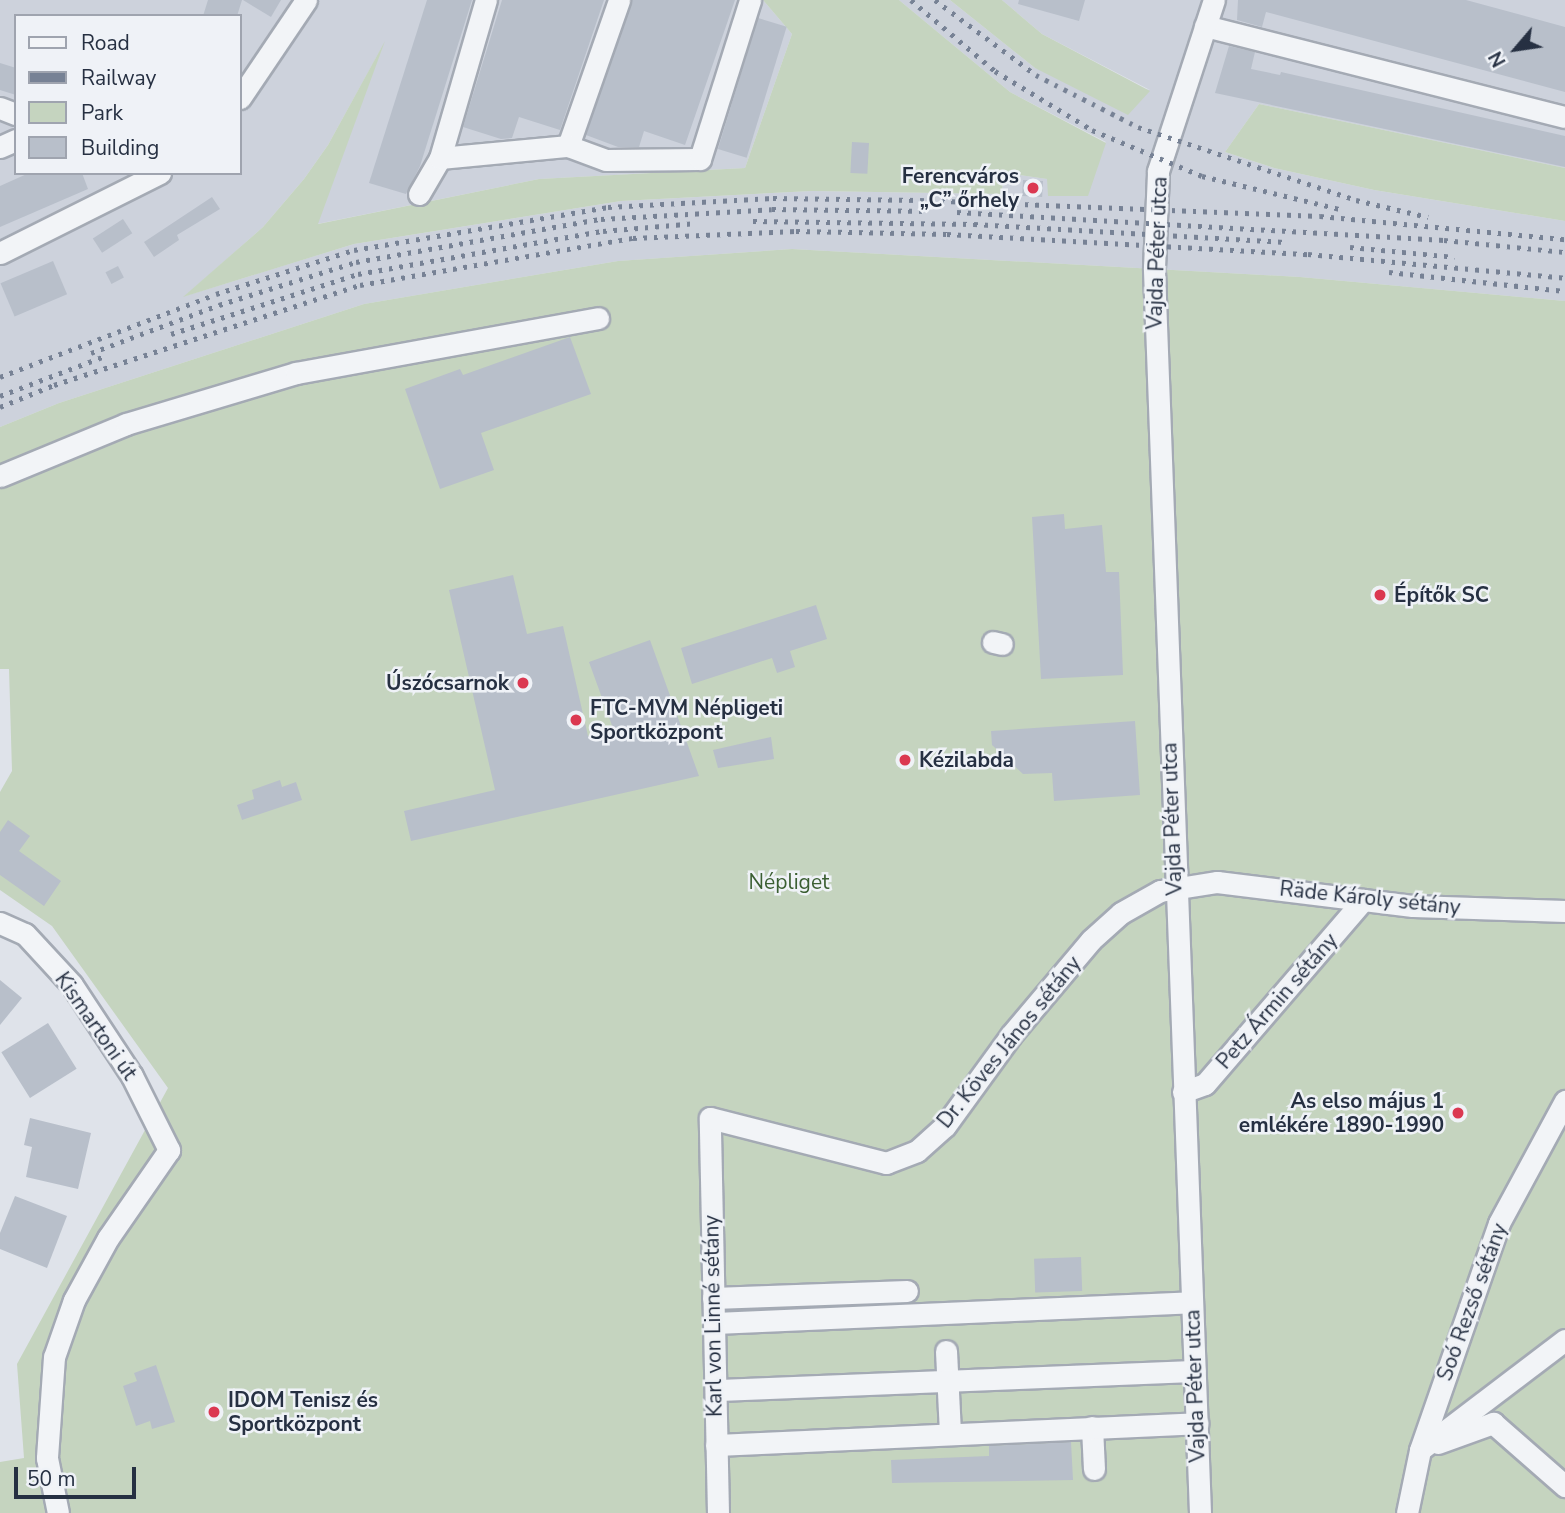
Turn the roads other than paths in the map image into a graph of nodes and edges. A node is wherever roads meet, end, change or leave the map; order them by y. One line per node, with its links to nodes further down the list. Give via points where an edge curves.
1 (306, 0): 7 (street)
2 (486, 0): 10 (street)
3 (619, 0): 9 (street)
4 (750, 0): 9 (street, via 700,159 606,160)
5 (1214, 0): 6 (street, Vajda Péter utca)
6 (1205, 26): 8 (street); 16 (street, Vajda Péter utca, via 1158,172 1154,268)
7 (242, 95)
8 (1565, 117)
9 (568, 146): 10 (street)
10 (440, 158): 12 (street)
11 (144, 177): 13 (street)
12 (419, 194)
13 (0, 253)
14 (598, 318): 15 (street, via 296,373 126,424)
15 (0, 476)
16 (1175, 889): 17 (street, Räde Károly sétány, via 1217,882); 20 (street, Vajda Péter utca); 22 (street, Dr. Köves János sétány, via 1142,898 1105,926 1011,1035 945,1126 916,1151 886,1163)
17 (1363, 900): 18 (street, Räde Károly sétány); 20 (street, Petz Ármin sétány, via 1205,1084)
18 (1565, 911)
19 (0, 923): 41 (street, Kismartoni út, via 25,934 72,985 132,1076 169,1150 108,1238 74,1300 54,1357 47,1458)
20 (1183, 1092): 26 (street, Vajda Péter utca)
21 (1565, 1101): 38 (street, Soó Rezső sétány, via 1499,1223)
22 (710, 1118): 25 (street, Karl von Linné sétány)
23 (907, 1290): 24 (street)
24 (876, 1292): 25 (street); 27 (street)
25 (713, 1298): 28 (street, Karl von Linné sétány)
26 (1192, 1302): 27 (street); 31 (street, Vajda Péter utca)
27 (877, 1315): 28 (street)
28 (715, 1323): 33 (street, Karl von Linné sétány)
29 (1565, 1340): 38 (street)
30 (946, 1351): 32 (street)
31 (1195, 1371): 32 (street); 34 (street, Vajda Péter utca)
32 (947, 1382): 33 (street); 36 (street)
33 (717, 1390): 37 (street, Karl von Linné sétány)
34 (1197, 1423): 35 (street); 43 (street, Vajda Péter utca)
35 (1092, 1427): 36 (street); 39 (street)
36 (950, 1433): 37 (street)
37 (716, 1445): 42 (street, Karl von Linné sétány)
38 (1420, 1450): 40 (street, via 1493,1423); 44 (street, Soó Rezső sétány)
39 (1094, 1469)
40 (1565, 1486)
41 (58, 1513)
42 (718, 1513)
43 (1200, 1513)
44 (1407, 1513)

